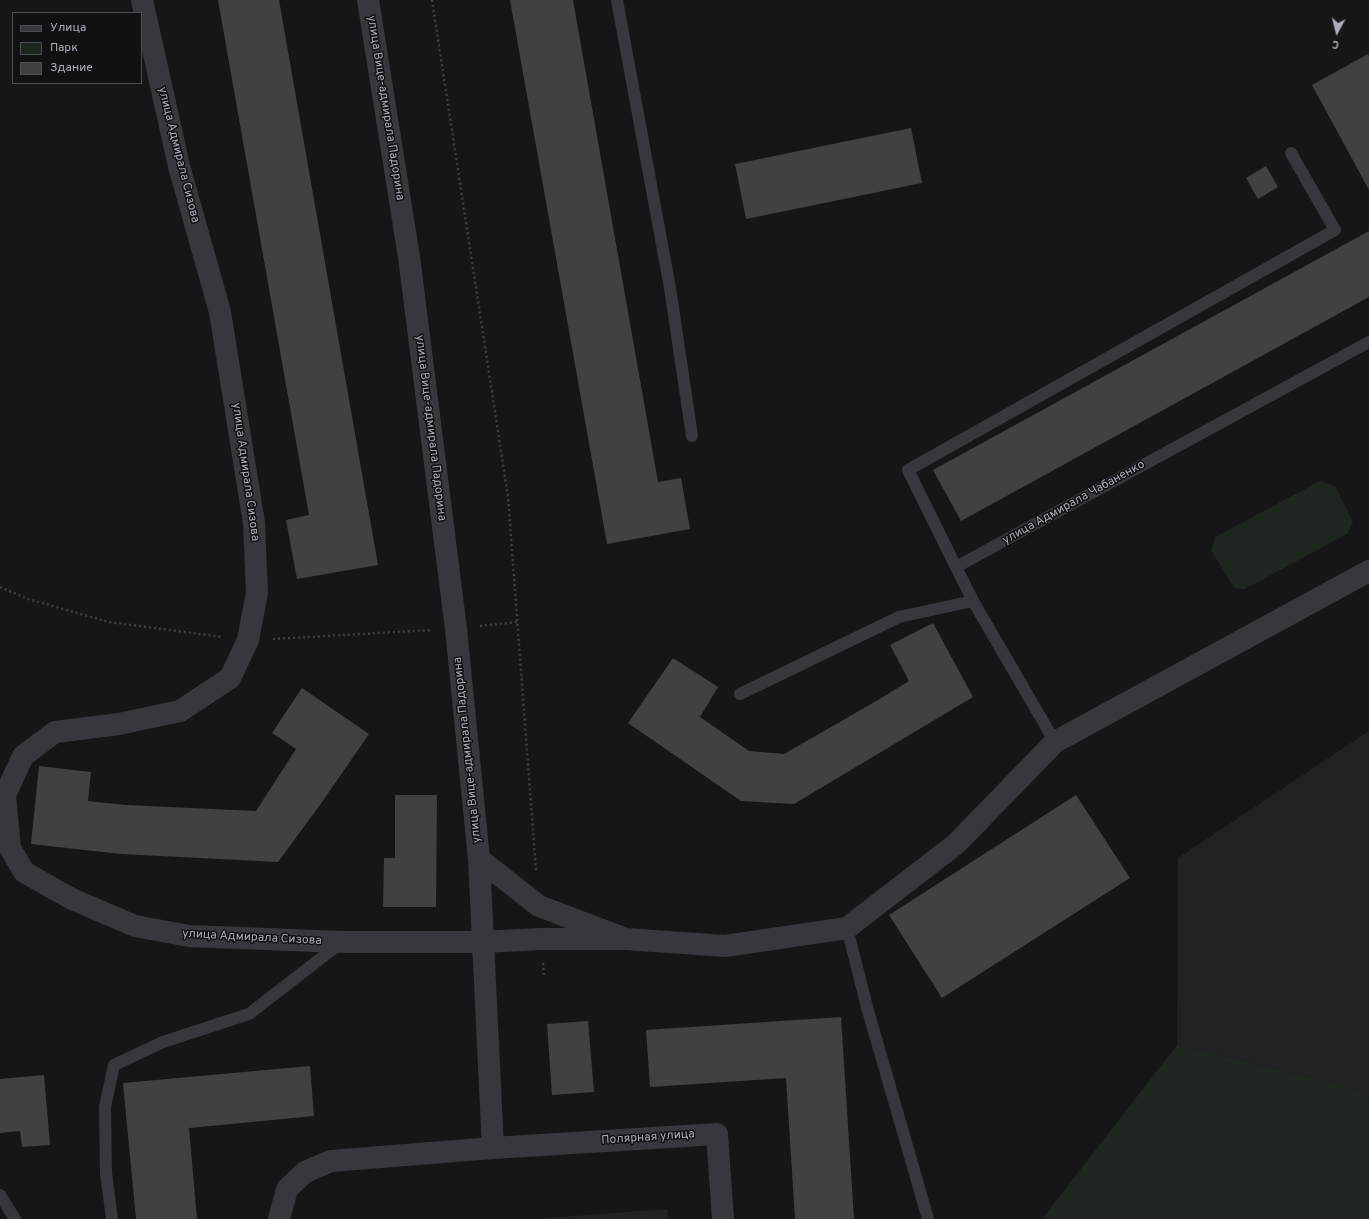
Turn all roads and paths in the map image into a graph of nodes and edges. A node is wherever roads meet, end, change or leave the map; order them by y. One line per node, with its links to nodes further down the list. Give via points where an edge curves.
1 (142, 0): 18 (street, улица Адмирала Сизова, via 179,166 220,312 254,523 257,593 248,640 230,678 180,711 119,724 56,732 23,756 5,795 10,848 24,872 72,899 135,926 189,936)
2 (368, 0): 13 (street, улица Вице-адмирала Падорина, via 409,257 456,629)
3 (432, 0): 14 (path, via 508,497)
4 (616, 0): 7 (lane, via 670,288)
5 (1291, 152): 8 (lane, via 1335,230 908,470)
6 (1369, 342): 8 (lane, улица Адмирала Чабаненко)
7 (692, 436)
8 (956, 567): 10 (lane)
9 (1369, 571): 12 (street)
10 (973, 601): 11 (lane, via 899,618); 12 (lane)
11 (740, 694)
12 (1054, 742): 15 (street, via 956,844)
13 (479, 859): 14 (street); 19 (street)
14 (539, 906): 17 (street)
15 (847, 928): 17 (street, via 725,946); 27 (lane, via 867,1008)
16 (541, 939): 17 (street); 19 (street); 20 (path)
17 (626, 939)
18 (342, 942): 19 (street, улица Адмирала Сизова); 24 (lane, via 248,1014 163,1042 114,1065 105,1107 106,1173)
19 (483, 942): 21 (street)
20 (544, 976)
21 (493, 1148): 25 (street, Полярная улица, via 331,1161 305,1172 287,1189); 26 (street, Полярная улица, via 717,1134)
22 (0, 1195): 23 (lane)
23 (15, 1219)
24 (112, 1219)
25 (279, 1219)
26 (723, 1219)
27 (928, 1219)

